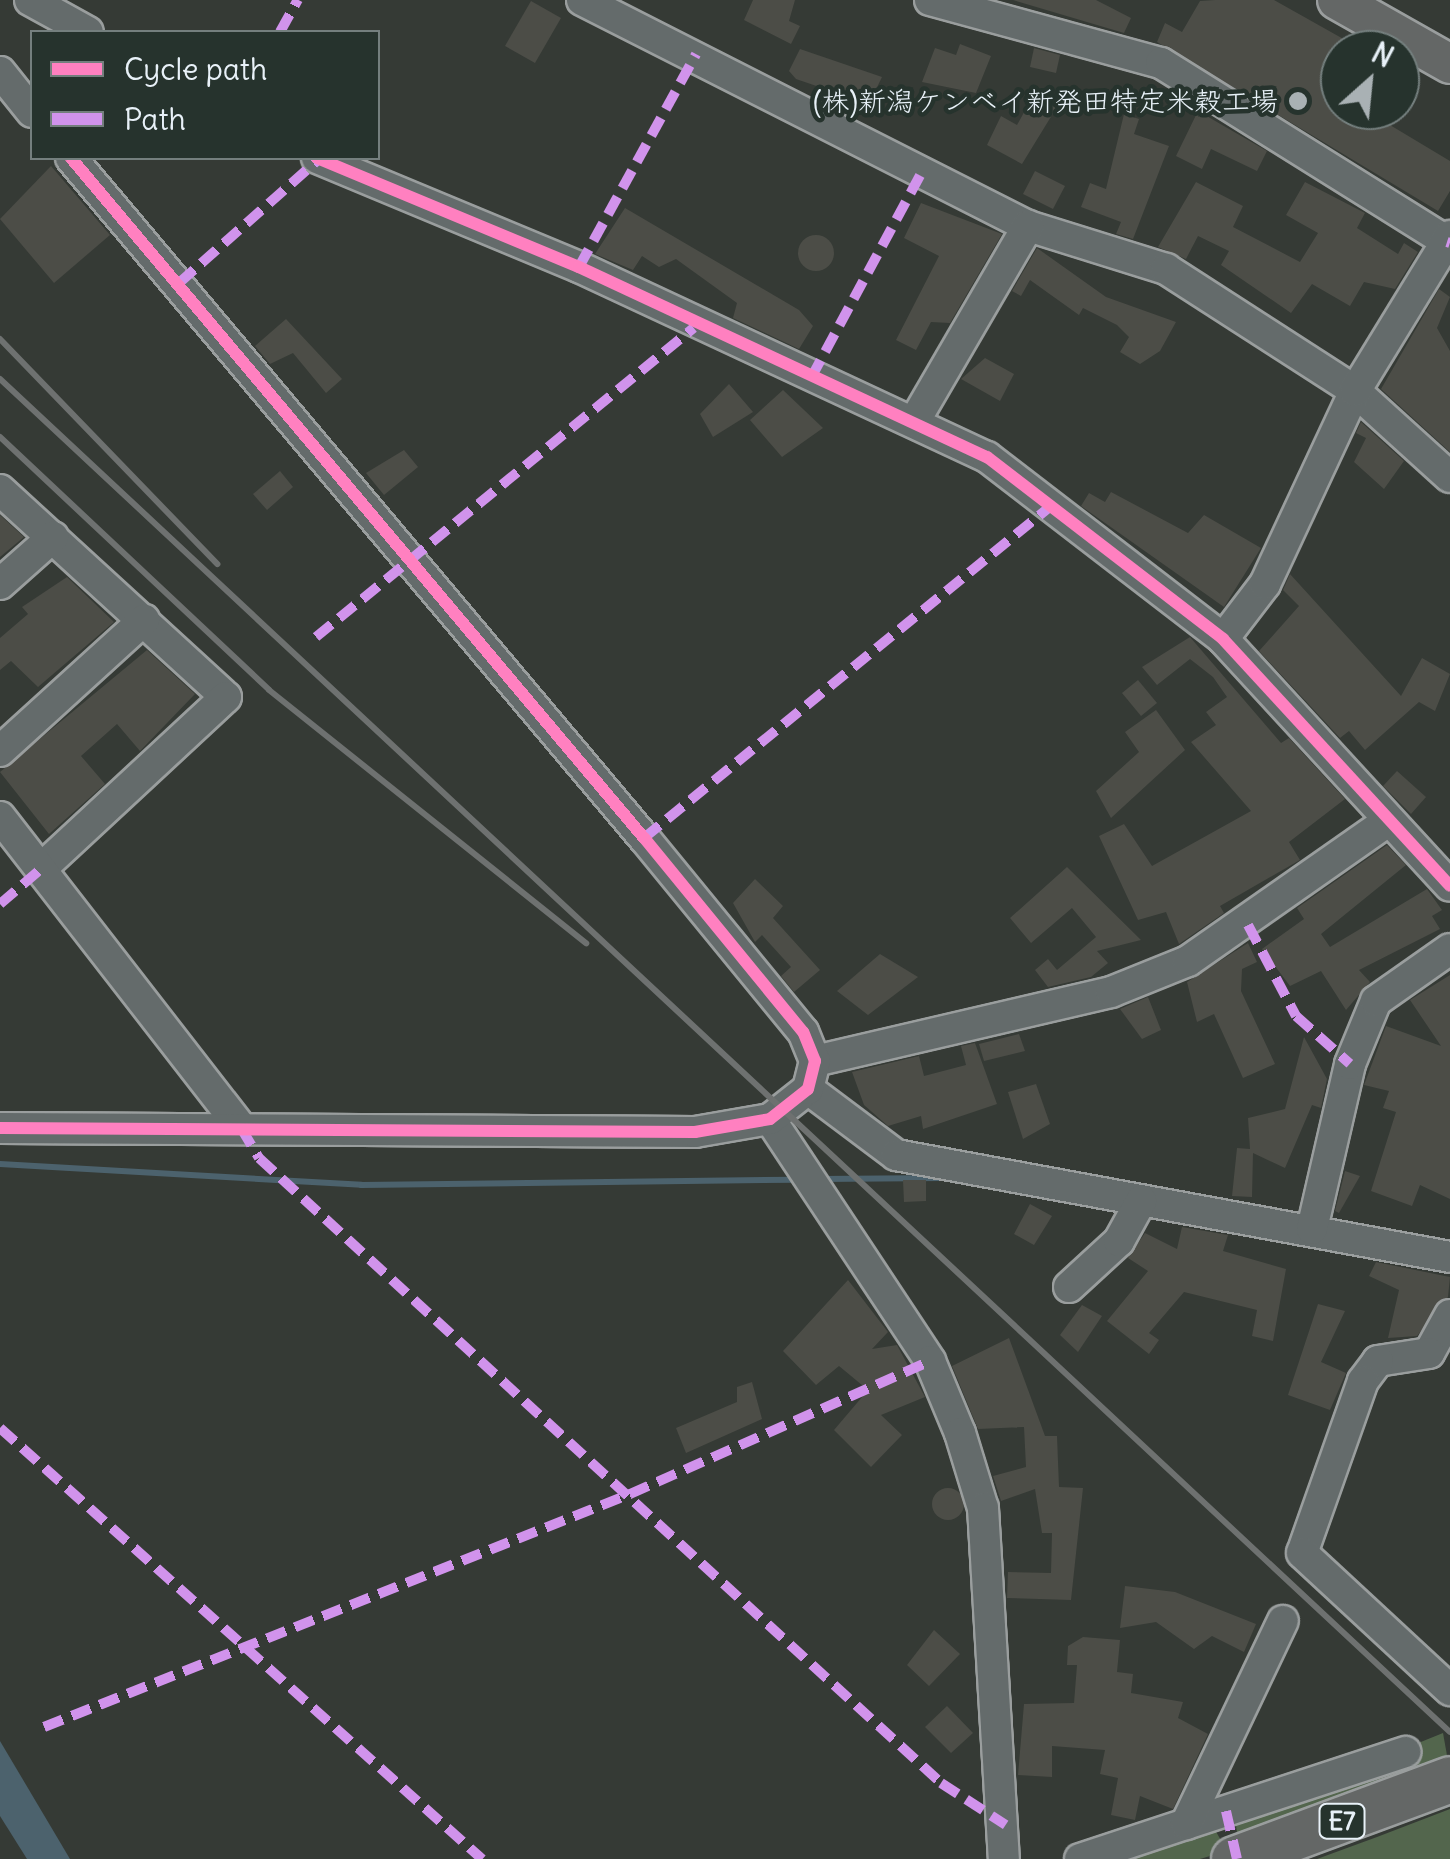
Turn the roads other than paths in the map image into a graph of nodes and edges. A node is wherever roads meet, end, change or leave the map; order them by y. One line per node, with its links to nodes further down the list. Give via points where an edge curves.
1 (30, 0): 6 (street)
2 (582, 0): 12 (street)
3 (930, 0): 5 (street)
4 (1337, 0): 7 (main road)
5 (998, 12): 13 (street, via 1160,63)
6 (84, 30)
7 (1450, 64)
8 (0, 72): 9 (street)
9 (30, 110)
10 (73, 160): 28 (street, via 803,1032)
11 (322, 160): 15 (street)
12 (1028, 226): 14 (street, via 1166,269); 15 (street)
13 (1449, 239): 14 (street)
14 (1355, 391): 16 (street); 21 (street, via 1265,584)
15 (914, 422): 21 (street, via 987,458)
16 (1450, 477)
17 (0, 490): 18 (street)
18 (53, 537): 19 (street); 20 (street)
19 (0, 584)
20 (144, 620): 22 (street); 25 (street, via 226,697)
21 (1223, 640): 24 (street)
22 (0, 751)
23 (0, 817): 25 (street)
24 (1388, 821): 26 (street); 28 (street, via 1188,961 1111,992)
25 (42, 868): 31 (street)
26 (1450, 886)
27 (1450, 949): 33 (street, via 1376,1001 1350,1064)
28 (812, 1074): 29 (street); 32 (street, via 896,1155)
29 (770, 1119): 31 (street, via 696,1132); 43 (street, via 930,1360 972,1471 996,1646)
30 (0, 1128): 31 (street)
31 (242, 1128)
32 (1141, 1200): 33 (street); 35 (street, via 1119,1241)
33 (1312, 1229): 34 (street)
34 (1450, 1257)
35 (1069, 1287)
36 (1450, 1315): 38 (street, via 1429,1353 1378,1361 1363,1381 1302,1553)
37 (1282, 1622): 42 (street)
38 (1450, 1690)
39 (1404, 1752): 42 (street)
40 (1450, 1780): 45 (highway, E7)
41 (1450, 1798): 46 (highway, E7)
42 (1186, 1824): 44 (street)
43 (1004, 1859)
44 (1080, 1859)
45 (1234, 1859)
46 (1284, 1859)

